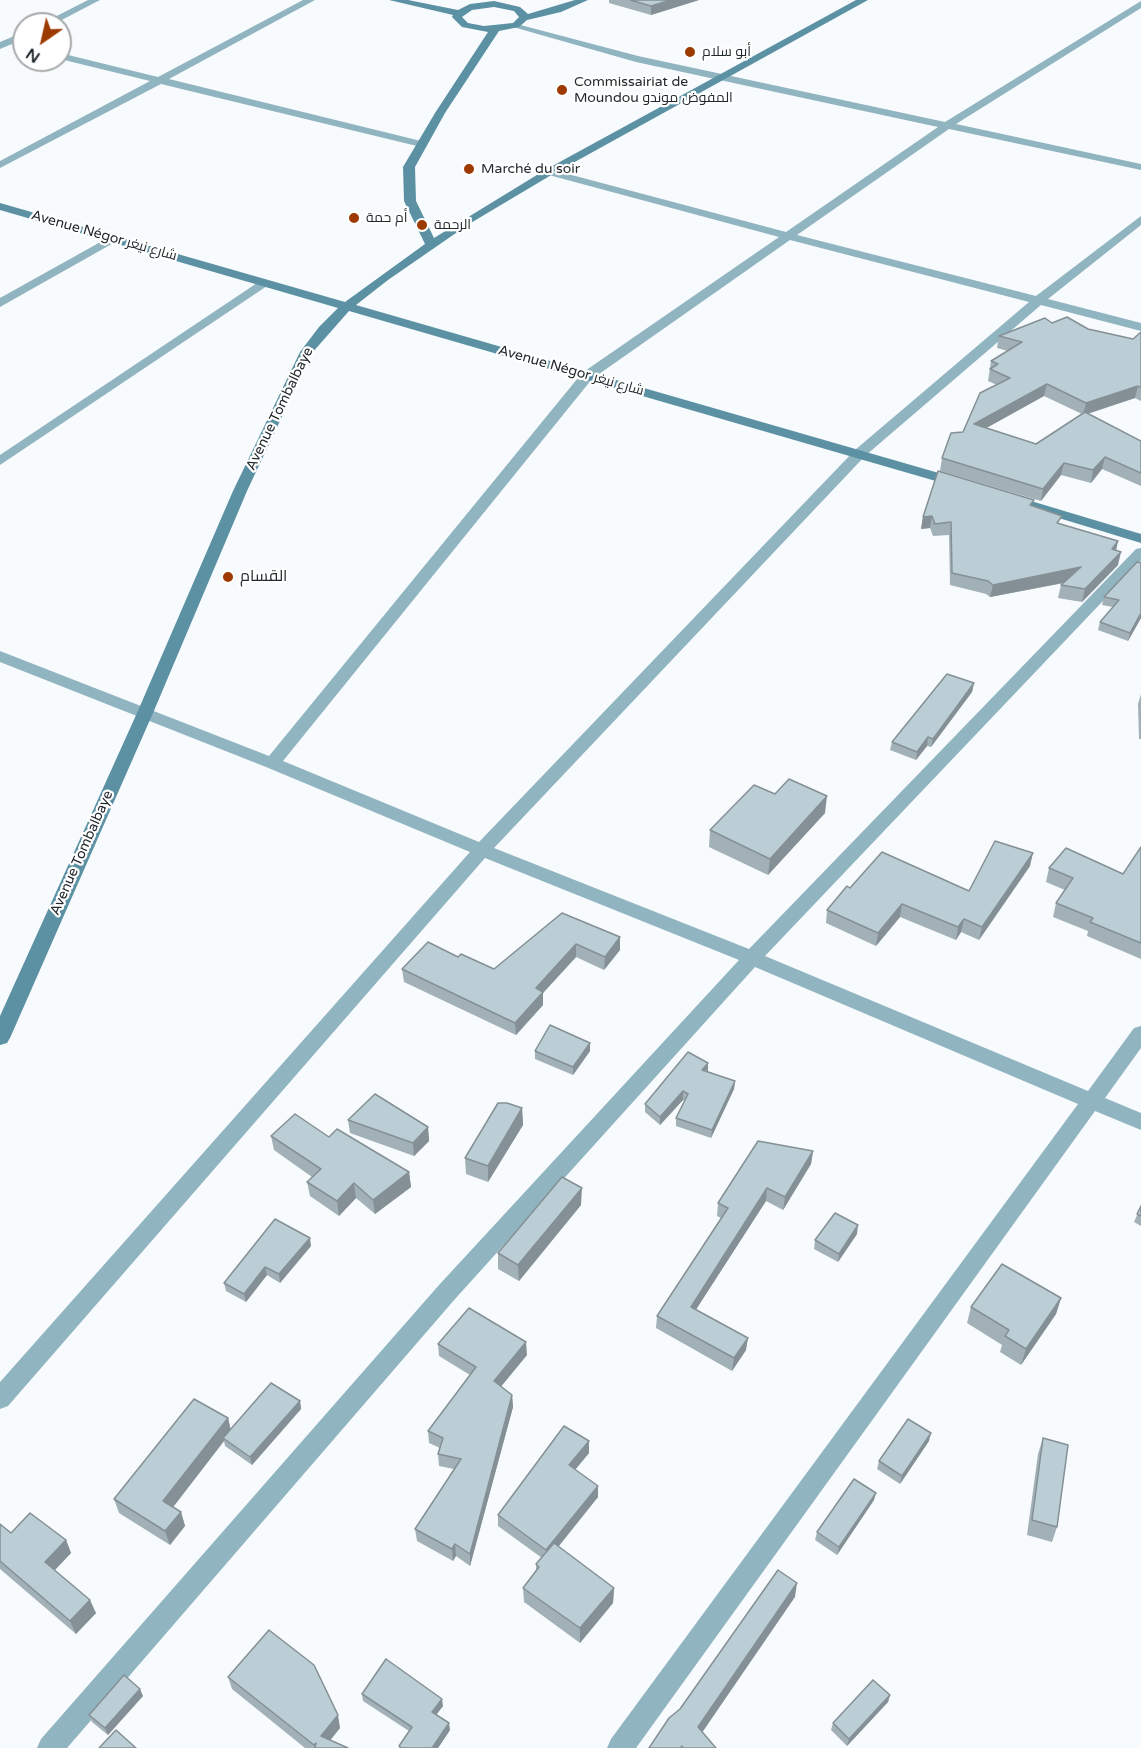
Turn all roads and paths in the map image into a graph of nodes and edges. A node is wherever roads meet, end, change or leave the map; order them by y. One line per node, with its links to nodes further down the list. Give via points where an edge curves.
1 (95, 0): 9 (street)
2 (310, 0): 15 (street)
3 (394, 0): 10 (main road)
4 (583, 0): 11 (main road)
5 (863, 0): 14 (main road, Avenue Tombalbaye)
6 (1126, 0): 8 (street)
7 (469, 4): 10 (main road); 11 (main road, via 517,9 523,13)
8 (1141, 4): 16 (street)
9 (70, 12)
10 (459, 13): 12 (main road, via 457,17 465,25)
11 (520, 21): 12 (main road); 14 (street, via 636,59)
12 (495, 29): 17 (main road)
13 (72, 59): 15 (street)
14 (722, 78): 16 (street); 20 (main road, Avenue Tombalbaye)
15 (160, 81): 17 (street); 18 (street)
16 (948, 125): 19 (street); 23 (street)
17 (421, 144): 25 (main road, via 409,167 410,201)
18 (0, 165)
19 (1141, 167)
20 (549, 172): 23 (street); 25 (main road, Avenue Tombalbaye)
21 (0, 206): 24 (main road, Avenue Négor شارع نيغر)
22 (1141, 219): 27 (street)
23 (787, 237): 27 (street); 31 (street)
24 (113, 239): 26 (main road, Avenue Négor شارع نيغر); 28 (street)
25 (431, 244): 29 (main road, Avenue Tombalbaye)
26 (263, 283): 29 (main road, Avenue Négor شارع نيغر); 33 (street)
27 (1039, 300): 30 (street); 32 (street)
28 (0, 303)
29 (346, 307): 31 (main road, Avenue Négor شارع نيغر); 39 (main road, Avenue Tombalbaye, via 306,352 240,491)
30 (1141, 327)
31 (587, 376): 32 (main road, Avenue Négor شارع نيغر); 40 (street)
32 (860, 453): 34 (main road, Avenue Négor شارع نيغر); 41 (street)
33 (0, 460)
34 (972, 488)
35 (995, 494): 36 (main road)
36 (1141, 539)
37 (1141, 552): 42 (street)
38 (5, 664): 39 (street)
39 (145, 712): 40 (street); 44 (main road, Avenue Tombalbaye)
40 (272, 763): 41 (street)
41 (482, 850): 42 (street); 47 (street)
42 (752, 958): 45 (street); 48 (street, via 447,1292)
43 (1141, 1032): 45 (street)
44 (0, 1038)
45 (1091, 1101): 46 (street); 49 (street)
46 (1141, 1122)
47 (0, 1398)
48 (50, 1748)
49 (620, 1748)

